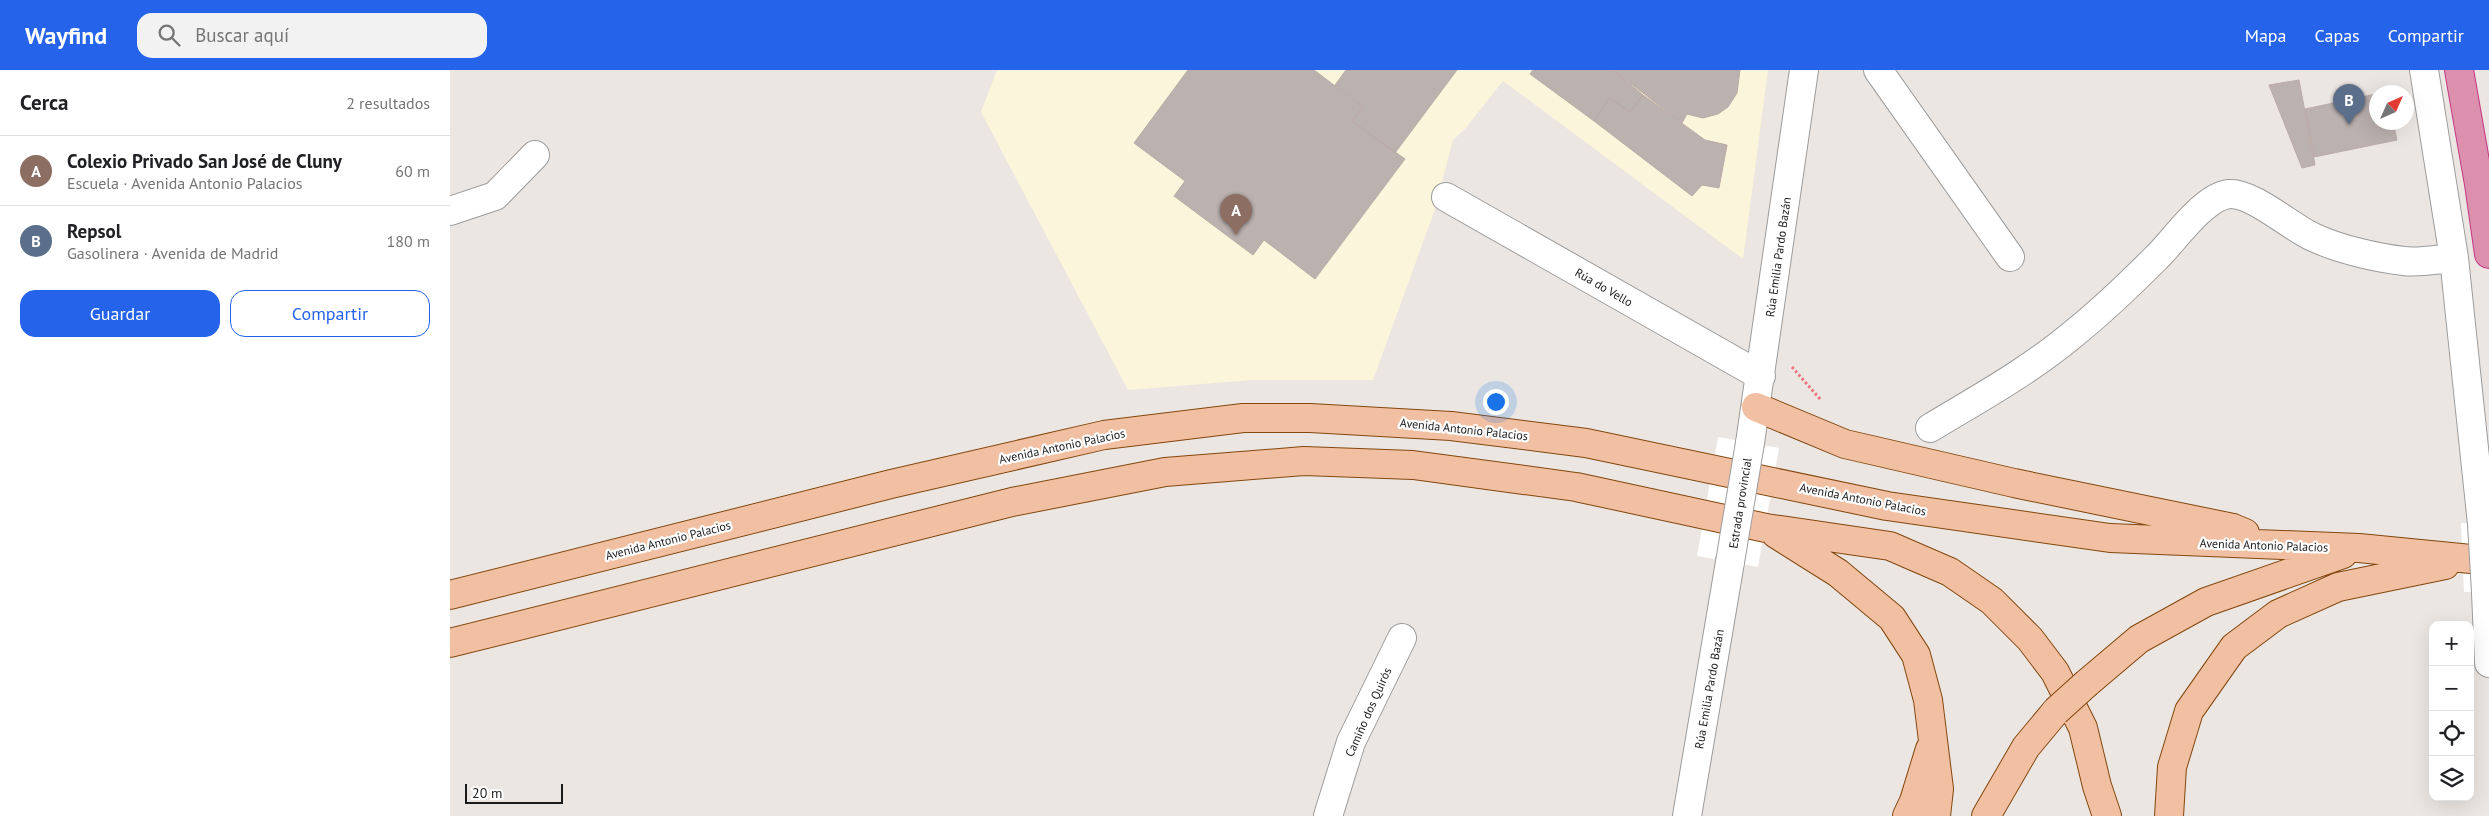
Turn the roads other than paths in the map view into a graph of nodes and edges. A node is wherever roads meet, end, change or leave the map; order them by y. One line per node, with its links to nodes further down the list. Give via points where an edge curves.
1 (1804, 70): 11 (street, Rúa Emilia Pardo Bazán)
2 (1878, 70): 9 (street)
3 (2424, 70): 10 (street)
4 (2459, 70): 8 (highway)
5 (535, 155): 7 (street, via 495,196)
6 (1446, 197): 11 (street, Rúa do Vello)
7 (450, 211)
8 (2489, 254)
9 (2010, 256)
10 (2454, 258): 13 (street, via 2406,262 2348,249 2312,237 2274,212 2230,194 2214,200 2193,217 2119,295 2072,336 2016,376); 23 (street, bridge, via 2482,524)
11 (1761, 376): 12 (street, Rúa Emilia Pardo Bazán)
12 (1756, 407): 14 (street, Rúa Emilia Pardo Bazán); 16 (main road, via 1845,444 2233,528)
13 (1930, 428)
14 (1750, 443): 19 (street, Estrada provincial, bridge)
15 (1766, 528): 22 (main road, via 1576,487 1413,465 1304,461 1165,472 1012,502); 24 (main road, via 1838,573 1892,618 1916,656 1928,700); 30 (main road, via 1890,546 1950,572 1992,601 2030,639 2054,672 2083,728)
16 (2277, 546): 17 (main road, Avenida Antonio Palacios); 20 (main road, Avenida Antonio Palacios, via 2110,538 1887,506 1586,443 1451,426 1310,418 1243,418 1104,435 891,484)
17 (2359, 548): 18 (main road, Avenida Antonio Palacios); 29 (main road, bridge, via 2206,602 2139,639 2056,711 2026,747)
18 (2480, 559): 31 (main road, via 2338,587 2278,614 2234,648 2189,710 2172,767)
19 (1730, 562): 26 (street, Rúa Emilia Pardo Bazán)
20 (450, 595)
21 (1402, 638): 25 (street, Camiño dos Quirós, via 1351,742)
22 (450, 643)
23 (2489, 663)
24 (1933, 738): 27 (main road); 28 (main road, via 1939,789)
25 (1328, 816)
26 (1687, 816)
27 (1907, 816)
28 (1936, 816)
29 (1986, 816)
30 (2107, 816)
31 (2169, 816)

